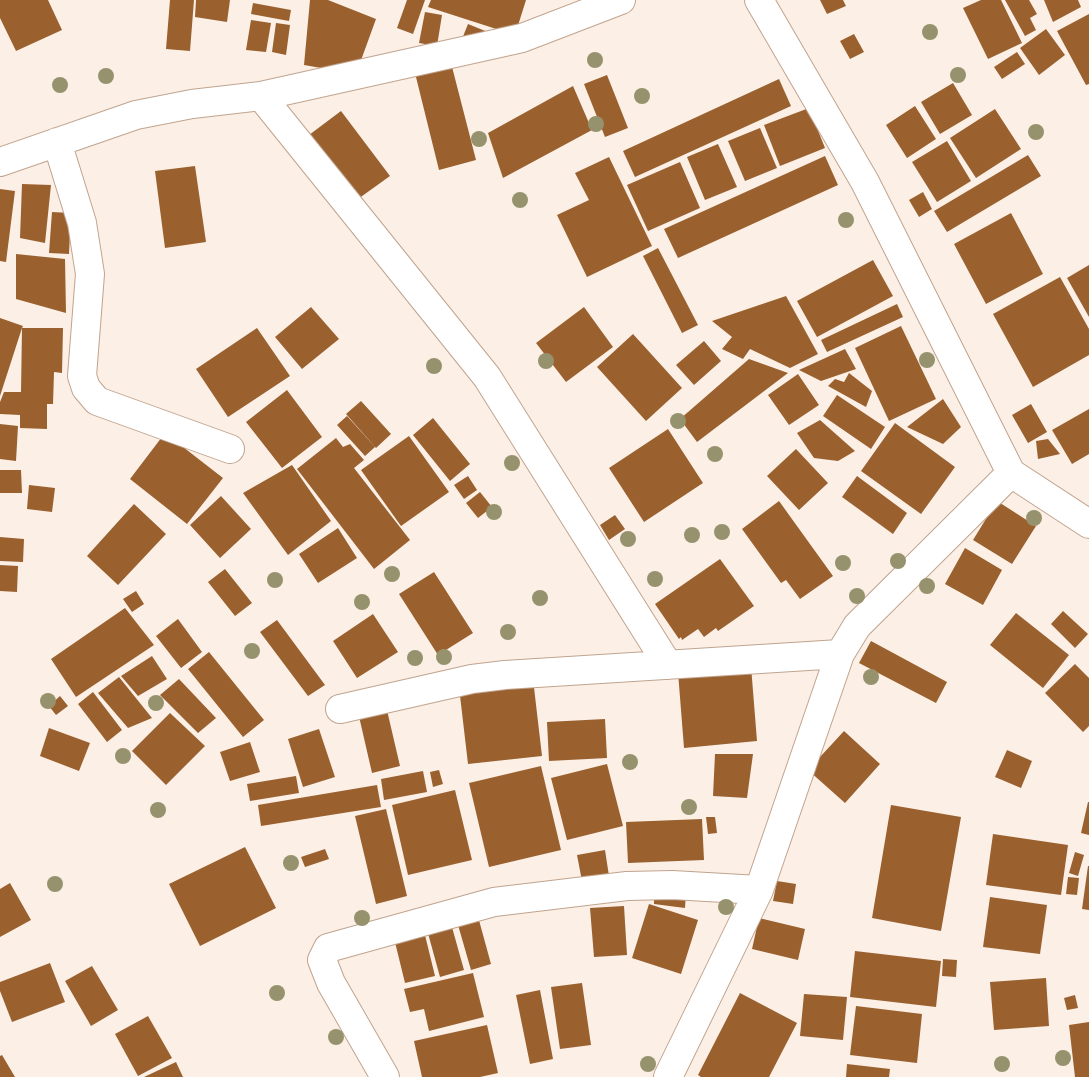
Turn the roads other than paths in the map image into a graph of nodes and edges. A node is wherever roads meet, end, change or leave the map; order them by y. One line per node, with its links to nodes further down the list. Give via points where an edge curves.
1 (621, 0): 3 (street, via 522,38)
2 (758, 0): 7 (street, via 864,182)
3 (262, 96): 4 (street, via 192,104 136,115); 10 (street, via 487,377)
4 (57, 142): 5 (street); 6 (street, via 82,223 90,274 82,376 86,388 97,401)
5 (0, 162)
6 (230, 449)
7 (1011, 473): 8 (street); 9 (street, via 857,626)
8 (1089, 524)
9 (840, 654): 10 (street); 12 (street)
10 (668, 665): 11 (street, via 472,679)
11 (340, 709)
12 (759, 890): 13 (street, via 627,886 494,902 328,948 322,960 331,983); 14 (street)
13 (385, 1077)
14 (668, 1077)

